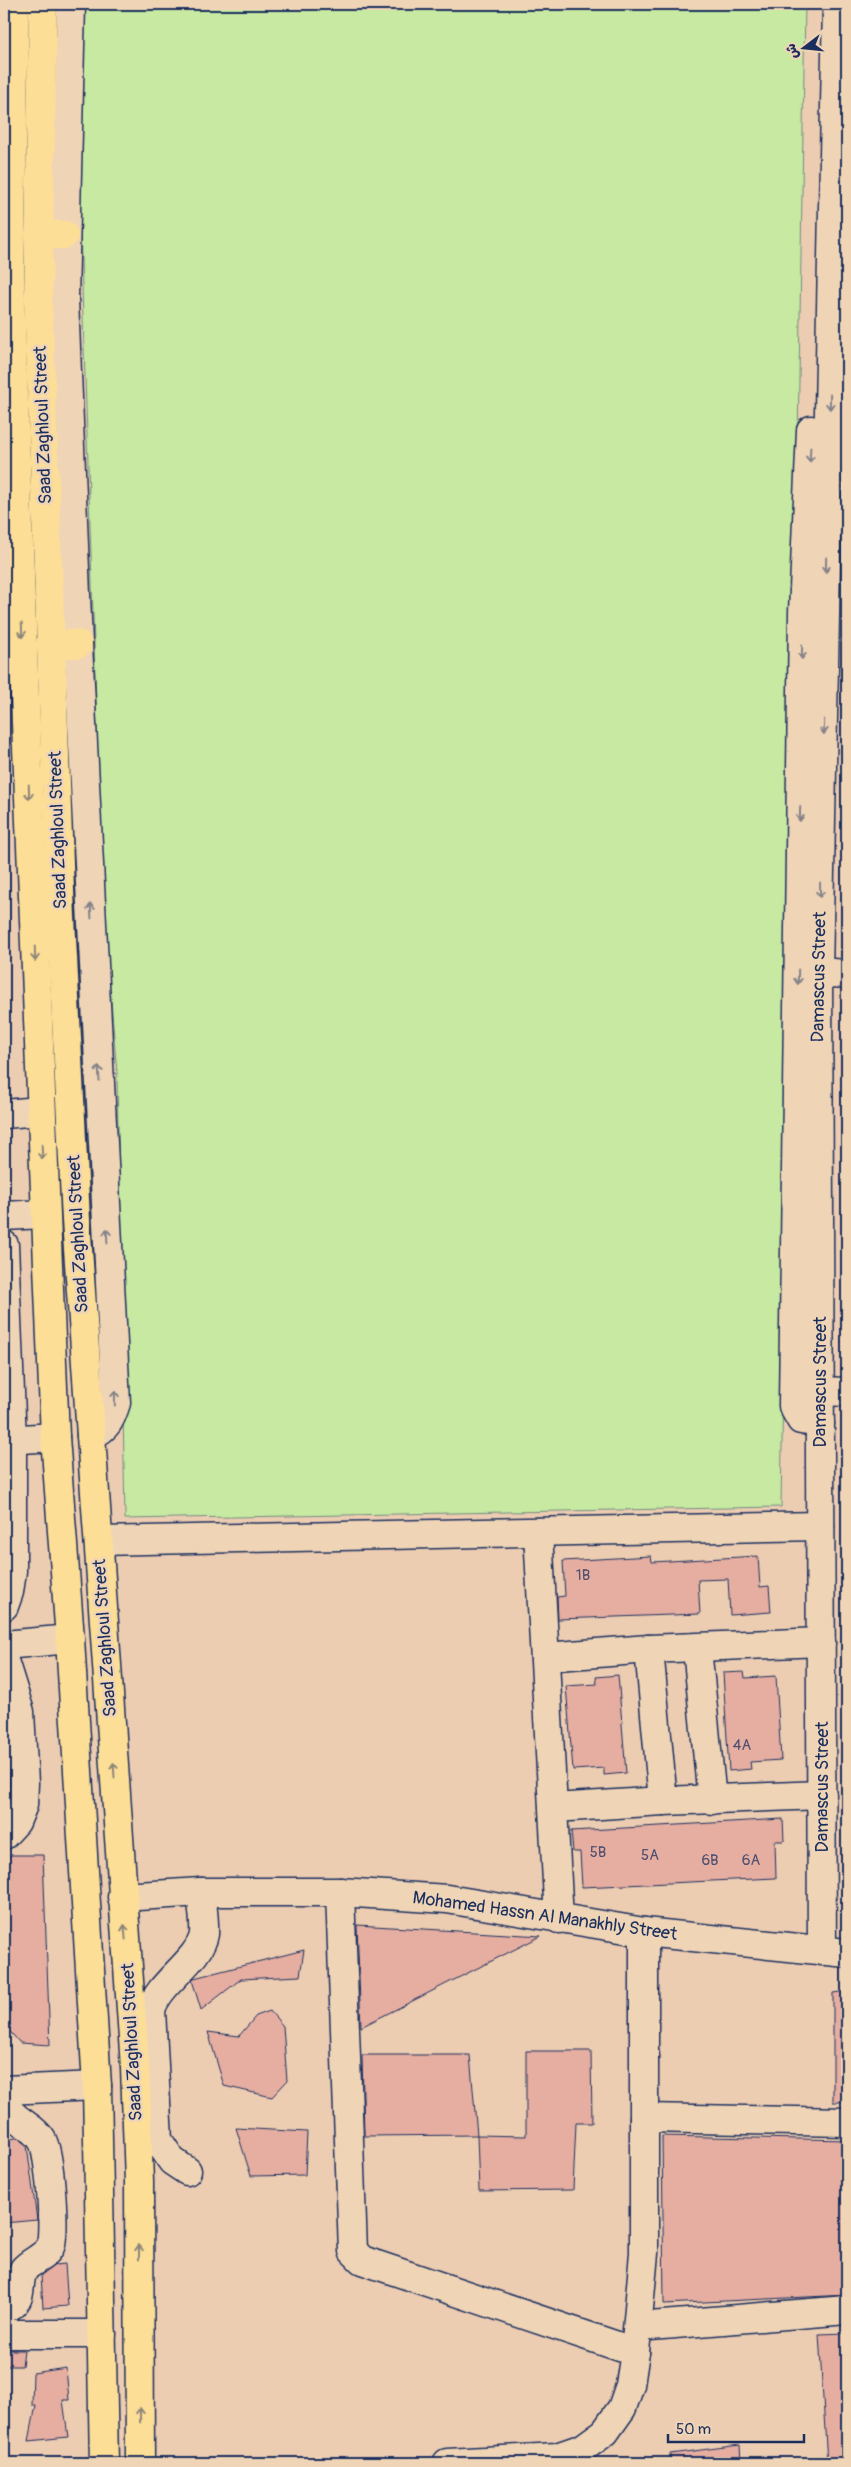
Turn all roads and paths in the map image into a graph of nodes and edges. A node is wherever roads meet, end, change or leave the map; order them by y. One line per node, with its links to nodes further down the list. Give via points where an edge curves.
1 (15, 4): 7 (main road, Saad Zaghloul Street)
2 (43, 4): 6 (main road, Saad Zaghloul Street)
3 (71, 4): 6 (street)
4 (830, 4): 11 (street, one-way to 11)
5 (837, 4): 11 (street, Damascus Street, one-way to 11)
6 (51, 235): 12 (main road, Saad Zaghloul Street, via 38,299); 13 (street, via 64,299)
7 (7, 303): 8 (main road, Saad Zaghloul Street)
8 (10, 449): 9 (main road, Saad Zaghloul Street)
9 (12, 545): 10 (main road, Saad Zaghloul Street)
10 (12, 593): 15 (main road, Saad Zaghloul Street, one-way to 15)
11 (814, 613): 16 (street, Damascus Street, one-way to 16); 20 (street, one-way to 20)
12 (50, 644): 13 (main road); 14 (main road, Saad Zaghloul Street)
13 (78, 644): 27 (street, one-way to 13, via 106,1427 116,1403)
14 (61, 917): 15 (main road); 27 (main road, Saad Zaghloul Street, via 76,1220)
15 (34, 918): 18 (main road, Saad Zaghloul Street, one-way to 18)
16 (818, 972): 17 (street); 20 (street, Damascus Street)
17 (847, 974)
18 (40, 1111): 19 (street); 21 (main road, Saad Zaghloul Street, one-way to 21)
19 (4, 1114)
20 (807, 1207): 24 (street, Damascus Street); 26 (street, via 793,1406 801,1420)
21 (44, 1214): 22 (street); 28 (main road, Saad Zaghloul Street)
22 (4, 1216)
23 (4, 1245): 29 (street)
24 (820, 1392): 25 (street); 26 (street, Damascus Street)
25 (847, 1392)
26 (820, 1423): 30 (street, Damascus Street)
27 (91, 1435): 32 (main road, Saad Zaghloul Street)
28 (55, 1437): 29 (street); 34 (main road, Saad Zaghloul Street)
29 (8, 1441): 33 (street, via 12,1571)
30 (820, 1526): 31 (street); 35 (street, Damascus Street)
31 (538, 1532): 32 (street); 39 (street)
32 (99, 1541): 48 (main road, Saad Zaghloul Street, one-way to 32)
33 (4, 1606)
34 (70, 1640): 36 (street); 52 (main road, Saad Zaghloul Street)
35 (821, 1642): 37 (street); 41 (street, Damascus Street)
36 (4, 1645)
37 (697, 1648): 38 (street); 42 (street)
38 (649, 1649): 39 (street); 43 (street)
39 (544, 1656): 44 (street)
40 (4, 1661): 45 (street, via 20,1712 24,1782 23,1805 16,1822)
41 (822, 1795): 42 (street); 51 (street, Damascus Street)
42 (712, 1800): 43 (street)
43 (663, 1801): 44 (street)
44 (554, 1808): 49 (street)
45 (4, 1835)
46 (201, 1892): 47 (street, Mohamed Hassn Al Manakhly Street); 48 (street, Mohamed Hassn Al Manakhly Street); 57 (street, via 204,1935 194,1953 156,1998 151,2010 158,2140 166,2154)
47 (340, 1892): 49 (street, Mohamed Hassn Al Manakhly Street, via 447,1899); 62 (street, via 353,2251 362,2260)
48 (122, 1897): 64 (main road, Saad Zaghloul Street, one-way to 48, via 137,2136)
49 (559, 1919): 50 (street, Mohamed Hassn Al Manakhly Street)
50 (644, 1932): 51 (street, Mohamed Hassn Al Manakhly Street); 55 (street)
51 (835, 1952)
52 (97, 2086): 53 (street); 61 (main road, Saad Zaghloul Street)
53 (4, 2090)
54 (4, 2103): 58 (street, via 14,2117 37,2133 46,2147 54,2237 48,2252 24,2269 19,2296)
55 (644, 2118): 56 (street); 62 (street, via 644,2253)
56 (847, 2122)
57 (187, 2171)
58 (4, 2310)
59 (847, 2310): 62 (street)
60 (4, 2334): 61 (street)
61 (102, 2334): 63 (main road, Saad Zaghloul Street)
62 (637, 2339): 65 (street, via 630,2385 622,2408 605,2432 583,2448 556,2457)
63 (104, 2463)
64 (140, 2463)
65 (447, 2463)

